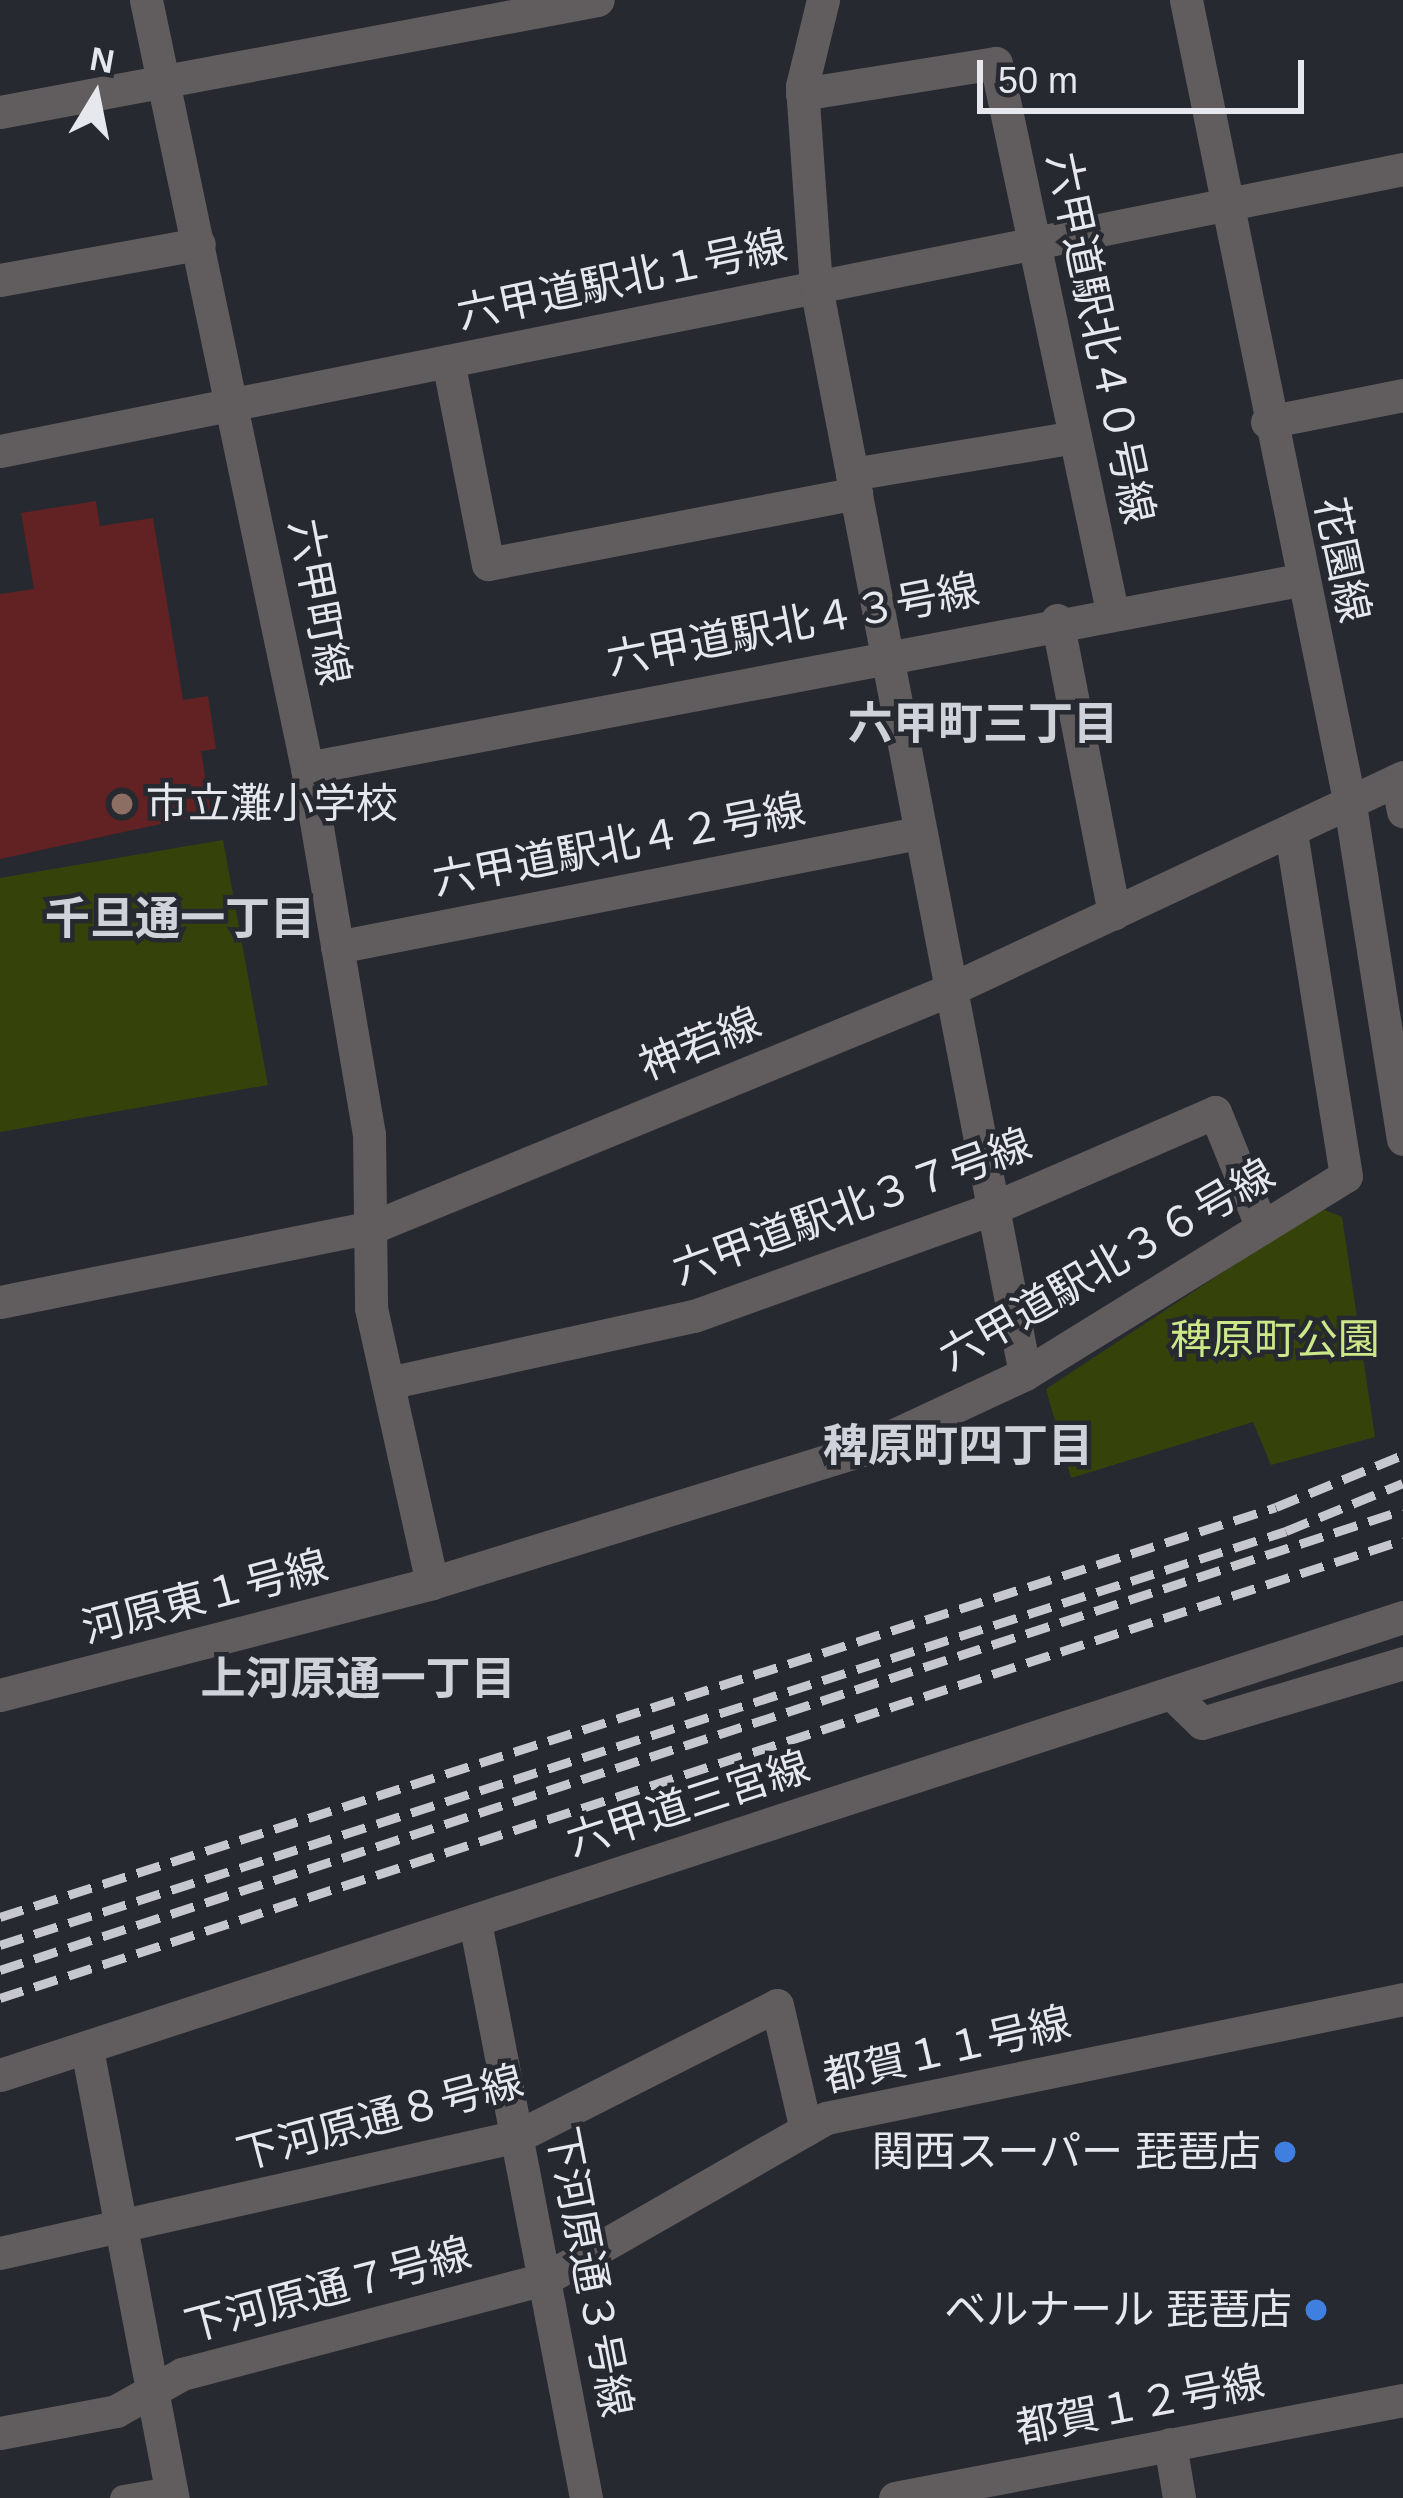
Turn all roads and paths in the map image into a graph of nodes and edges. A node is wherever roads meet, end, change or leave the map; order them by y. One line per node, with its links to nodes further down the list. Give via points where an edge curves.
1 (146, 0): 5 (street, 六甲町線)
2 (598, 0): 5 (street)
3 (824, 0): 6 (street, 六甲道駅北１号線)
4 (1186, 0): 9 (street, 花園線)
5 (165, 84): 7 (street); 10 (street, 六甲町線)
6 (802, 94): 11 (street, 六甲道駅北４０号線, via 996,63); 13 (street, 六甲道駅北１号線)
7 (0, 112)
8 (1403, 169): 9 (street)
9 (1223, 206): 11 (street); 17 (street, 花園線)
10 (199, 244): 12 (street); 16 (street, 六甲町線)
11 (1034, 244): 13 (street); 18 (street, 六甲道駅北４０号線)
12 (0, 280)
13 (816, 287): 14 (street, 六甲道駅北１号線); 20 (street)
14 (448, 361): 16 (street, 六甲道駅北１号線); 20 (street, via 488,564)
15 (1403, 395): 17 (street)
16 (233, 405): 19 (street, 六甲道駅北１号線); 25 (street, 六甲町線)
17 (1267, 422): 21 (street, 花園線)
18 (1075, 437): 20 (street); 22 (street, 六甲道駅北４０号線)
19 (0, 451)
20 (854, 484): 24 (street)
21 (1299, 580): 22 (street, 六甲道駅北４３号線); 27 (street, 花園線)
22 (1112, 611): 23 (street, 六甲道駅北４３号線)
23 (1057, 620): 24 (street, 六甲道駅北４３号線); 30 (street)
24 (886, 650): 25 (street, 六甲道駅北４３号線); 28 (street)
25 (307, 768): 31 (street, 六甲町線)
26 (1401, 789): 27 (street, 神若線)
27 (1350, 805): 29 (street, 神若線); 33 (street, 花園線)
28 (918, 832): 31 (street, 六甲道駅北４２号線); 32 (street)
29 (1291, 834): 30 (street, 神若線); 36 (street, 六甲道駅北３６号線, via 1346,1176)
30 (1114, 914): 32 (street, 神若線)
31 (337, 946): 35 (street, 六甲町線)
32 (947, 992): 34 (street); 35 (street, 神若線)
33 (1403, 1139)
34 (991, 1209): 36 (street, 六甲道駅北３７号線, via 1215,1112); 38 (street); 39 (street, 六甲道駅北３７号線, via 684,1319)
35 (373, 1227): 37 (street, 神若線); 39 (street, 六甲町線, via 371,1308)
36 (1262, 1228): 38 (street, 六甲道駅北３６号線)
37 (0, 1302)
38 (1024, 1374): 40 (street, 六甲道駅北３６号線, via 862,1450)
39 (388, 1383): 40 (street, 六甲町線)
40 (432, 1583): 44 (street, 河原東１号線)
41 (1403, 1617): 43 (street, 六甲道三宮線)
42 (1403, 1663): 43 (street, via 1202,1723)
43 (1171, 1693): 45 (street, 六甲道三宮線)
44 (0, 1694)
45 (475, 1922): 47 (street, 六甲道三宮線); 50 (street, 下河原通３号線)
46 (1403, 1999): 49 (street, 都賀１１号線)
47 (87, 2049): 48 (street, 六甲道三宮線); 51 (street)
48 (0, 2075)
49 (806, 2130): 50 (street, 下河原通８号線, via 776,2005); 53 (street, 都賀１１号線)
50 (518, 2136): 51 (street, 下河原通８号線); 53 (street, 下河原通３号線)
51 (121, 2230): 52 (street, 下河原通８号線); 54 (street)
52 (0, 2253)
53 (545, 2279): 54 (street, 下河原通７号線, via 182,2374); 61 (street, 下河原通３号線)
54 (153, 2392): 56 (street, 下河原通７号線, via 116,2411); 59 (street)
55 (1403, 2400): 57 (street, 都賀１２号線)
56 (0, 2433)
57 (1170, 2444): 58 (street, 都賀１２号線); 63 (street)
58 (1004, 2488): 62 (street, 都賀１２号線)
59 (172, 2494): 60 (lane)
60 (123, 2498)
61 (586, 2498)
62 (895, 2498)
63 (1179, 2498)

